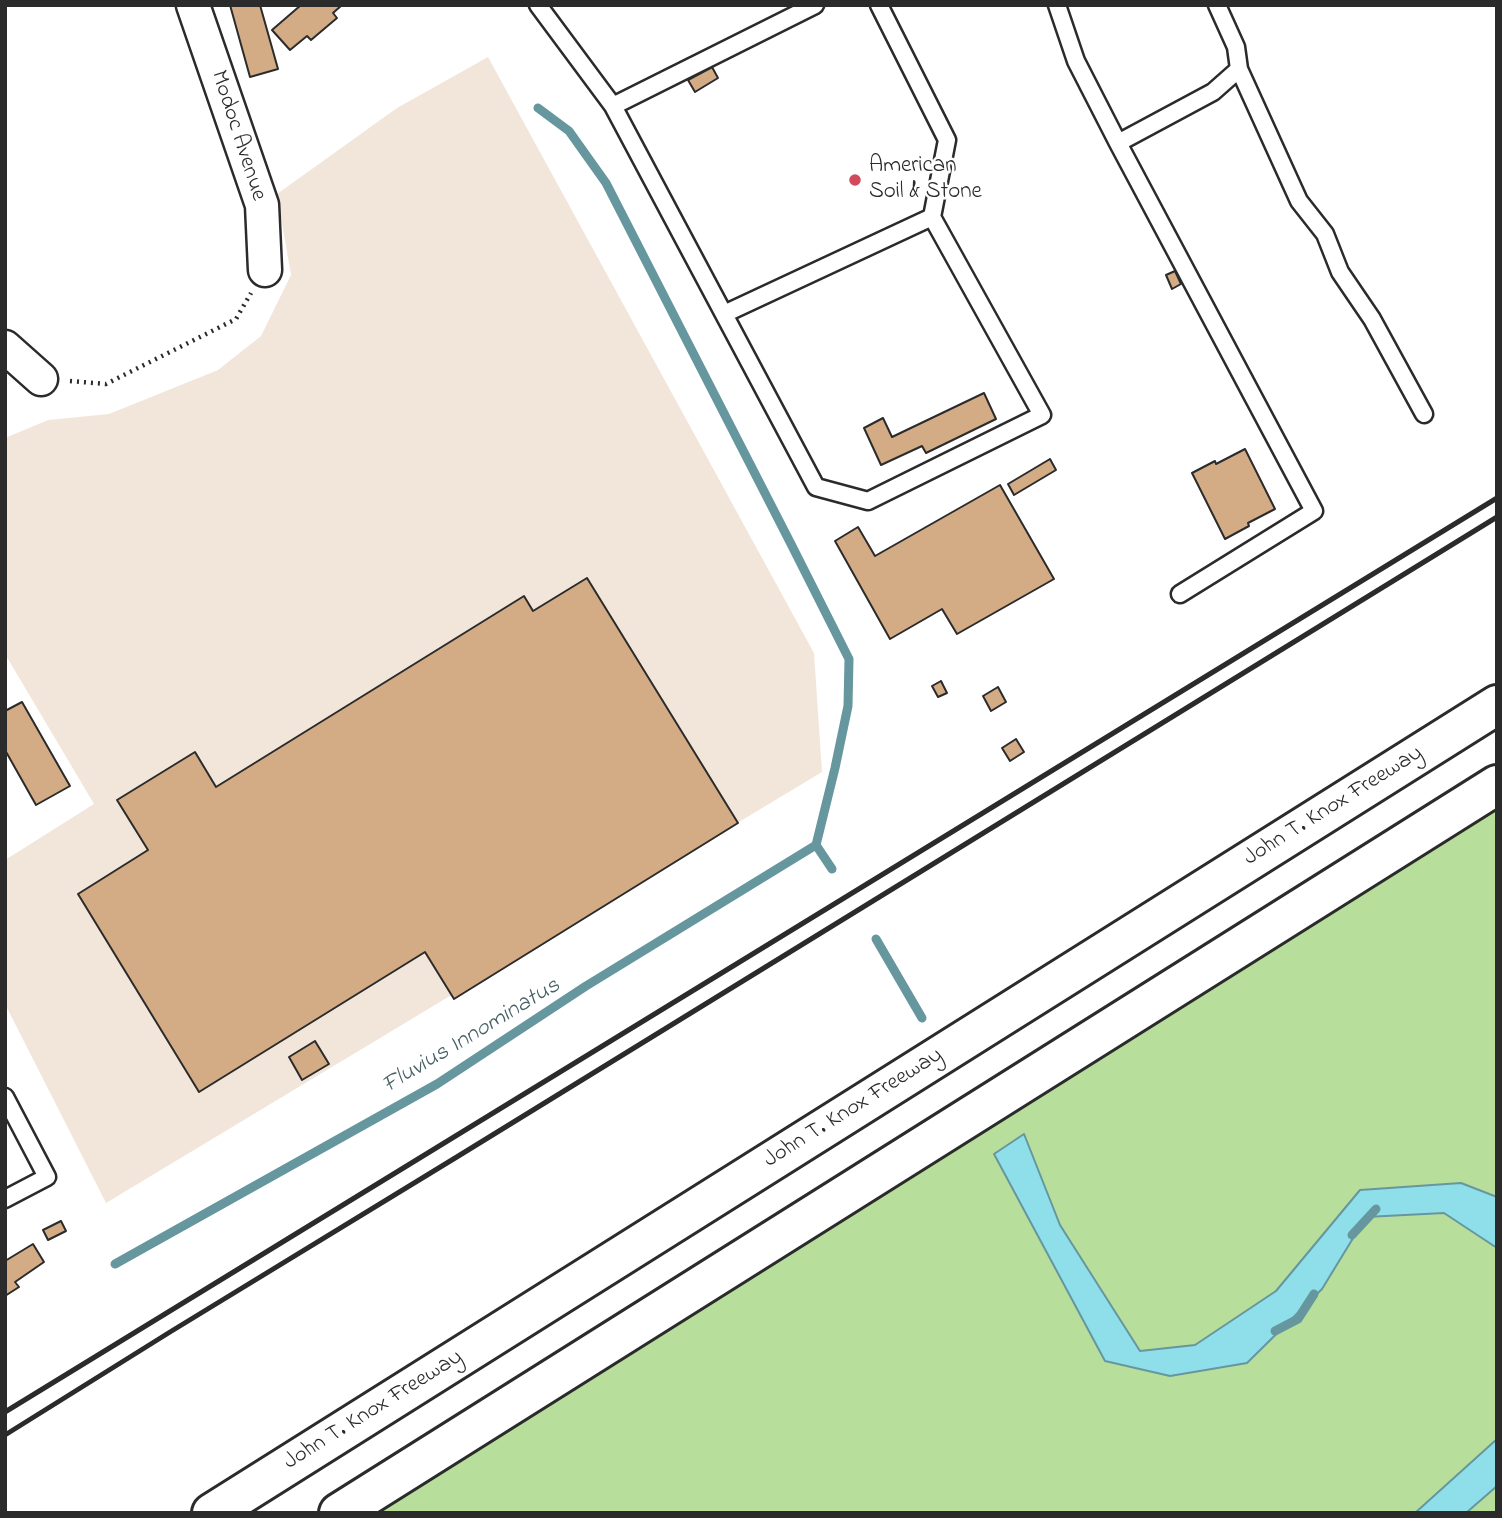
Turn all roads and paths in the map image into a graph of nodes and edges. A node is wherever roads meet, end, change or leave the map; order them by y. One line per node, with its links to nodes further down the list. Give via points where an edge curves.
1 (193, 5): 11 (street, Modoc Avenue, via 262,205)
2 (538, 5): 8 (lane)
3 (815, 5): 8 (lane)
4 (879, 5): 10 (lane, via 947,140)
5 (1057, 5): 9 (lane, via 1076,61)
6 (1217, 5): 7 (lane, via 1236,47)
7 (1238, 69): 9 (lane, via 1213,92); 15 (lane, via 1299,201 1325,234 1340,272 1372,319)
8 (613, 106): 12 (lane)
9 (1118, 144): 16 (lane, via 1314,511)
10 (932, 217): 12 (lane); 12 (lane, via 1042,415 868,501 816,487)
11 (264, 270): 14 (path, via 236,319 106,384)
12 (724, 314)
13 (5, 347): 14 (street)
14 (41, 379)
15 (1424, 414)
16 (1180, 594)
17 (1497, 705): 21 (highway, John T. Knox Freeway)
18 (1497, 785): 22 (highway)
19 (5, 1097): 20 (lane, via 47,1177)
20 (5, 1199)
21 (212, 1513)
22 (339, 1513)

